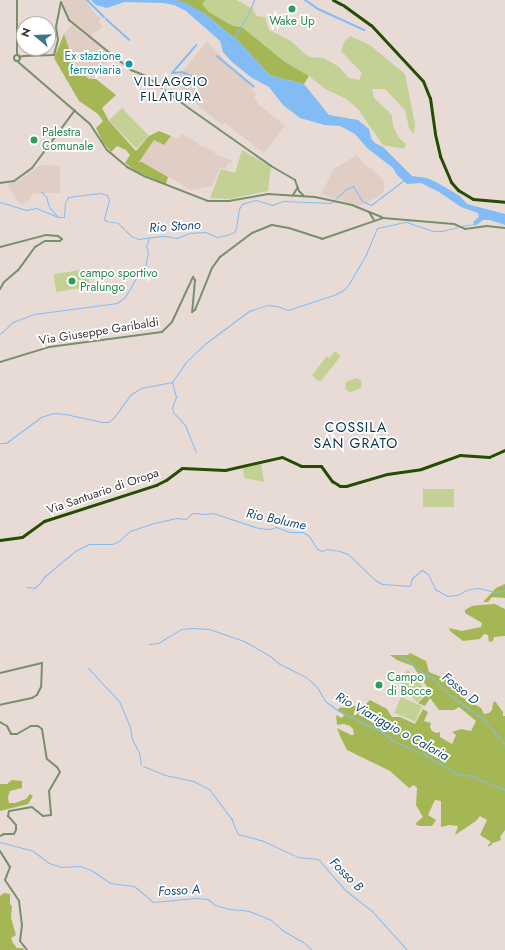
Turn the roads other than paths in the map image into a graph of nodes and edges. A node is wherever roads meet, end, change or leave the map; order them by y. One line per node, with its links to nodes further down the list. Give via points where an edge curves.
1 (17, 0): 4 (street)
2 (333, 0): 3 (main road)
3 (342, 3): 16 (main road, via 372,25 423,81 430,98 440,156 451,182 458,190 473,199)
4 (17, 16)
5 (56, 25): 7 (street)
6 (56, 25): 12 (street, via 62,2 69,20 130,70 146,76 271,166 296,180)
7 (56, 48)
8 (18, 56): 9 (street); 9 (street, via 14,58)
9 (17, 61): 10 (street)
10 (75, 110): 11 (street, via 38,161 20,178); 13 (street, via 90,124 104,146 128,167 192,196 222,202 263,194)
11 (0, 183)
12 (298, 191): 13 (street); 14 (street); 15 (street)
13 (292, 195): 14 (street)
14 (298, 196): 15 (street)
15 (305, 196): 17 (street, via 334,200)
16 (505, 202)
17 (373, 215): 18 (street); 19 (street); 20 (street)
18 (383, 218): 19 (street, Via Giuseppe Garibaldi); 21 (street, via 457,225 462,229 496,226)
19 (374, 220): 20 (street, Via Giuseppe Garibaldi)
20 (369, 222): 24 (street, Via Giuseppe Garibaldi, via 322,239 279,226 269,226 252,233 218,260 192,312 195,280 193,277 172,322 162,332 49,346)
21 (505, 228)
22 (0, 247): 23 (street, via 46,235 62,239 45,241 34,247 18,270)
23 (0, 289)
24 (0, 362)
25 (505, 450): 26 (main road, Via Santuario di Oropa, via 489,457 460,455 414,470 387,474 346,486 340,486 332,481 321,466 301,466 282,457 225,470 182,468 156,485 44,521 22,536)
26 (0, 540)
27 (0, 673): 28 (street, via 42,663 41,687 38,693 32,698)
28 (0, 705)
29 (0, 722): 30 (street, via 7,726 11,734 17,734 31,726 42,728 47,759 60,772 49,791 51,815 43,816 32,807 9,811 8,816 16,825 16,830 14,834)
30 (0, 836)
31 (0, 851): 32 (street, via 10,867 5,880 18,898 22,925 20,941)
32 (26, 950)

